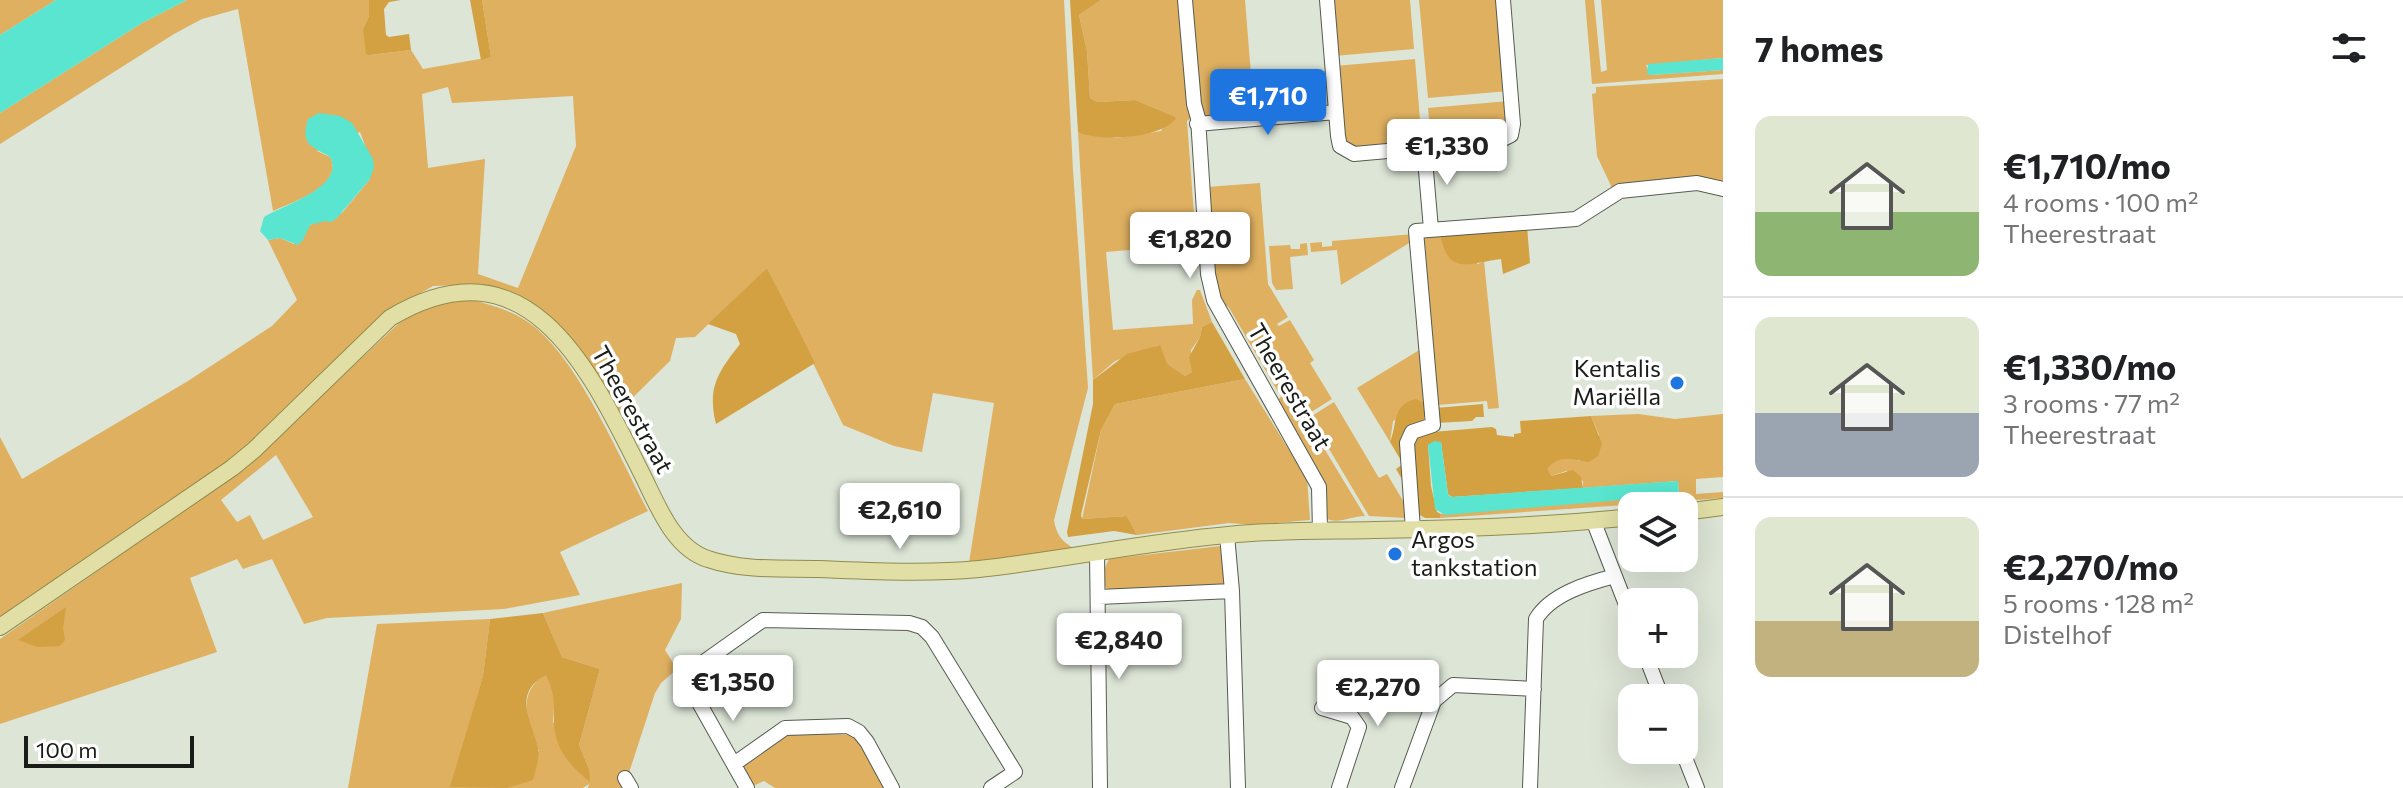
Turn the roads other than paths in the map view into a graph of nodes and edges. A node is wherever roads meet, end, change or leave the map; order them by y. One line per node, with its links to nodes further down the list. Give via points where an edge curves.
1 (1185, 0): 5 (street, Theerestraat)
2 (1327, 0): 4 (street)
3 (1503, 0): 6 (street, via 1513,132 1499,141)
4 (1336, 112): 5 (street); 6 (street, via 1340,146 1354,154)
5 (1197, 124): 14 (street, Theerestraat, via 1214,300 1319,487)
6 (1424, 148): 8 (street)
7 (1723, 189): 8 (street, via 1697,183 1620,191 1576,219)
8 (1424, 230): 13 (street, via 1433,425 1412,432 1407,443)
9 (1723, 507): 10 (main road)
10 (1698, 510)
11 (1618, 518): 12 (main road, Theerestraat)
12 (1593, 520): 13 (main road, Theerestraat); 17 (street)
13 (1413, 530): 14 (main road, Theerestraat)
14 (1320, 531): 15 (main road, Theerestraat)
15 (1227, 535): 16 (main road, Theerestraat); 19 (street)
16 (1097, 553): 20 (street); 21 (main road, Theerestraat, via 976,569 903,571 735,566 705,559 674,533 593,381 564,340 508,300 457,293 436,295 390,318 232,468)
17 (1615, 576): 18 (street); 22 (street, via 1543,606 1536,619)
18 (1620, 588)
19 (1232, 591): 20 (street); 30 (street)
20 (1099, 597): 29 (street)
21 (0, 627)
22 (1534, 689): 32 (street, via 1453,685 1434,701); 33 (street)
23 (1322, 708): 31 (street, via 1352,717 1359,727)
24 (734, 764): 26 (street); 27 (street, via 785,728 848,726 867,742); 28 (street, via 684,676 763,620 909,623 932,637 1015,772)
25 (1688, 764): 34 (street)
26 (747, 788)
27 (892, 788)
28 (991, 788)
29 (1100, 788)
30 (1238, 788)
31 (1339, 788)
32 (1402, 788)
33 (1530, 788)
34 (1697, 788)

